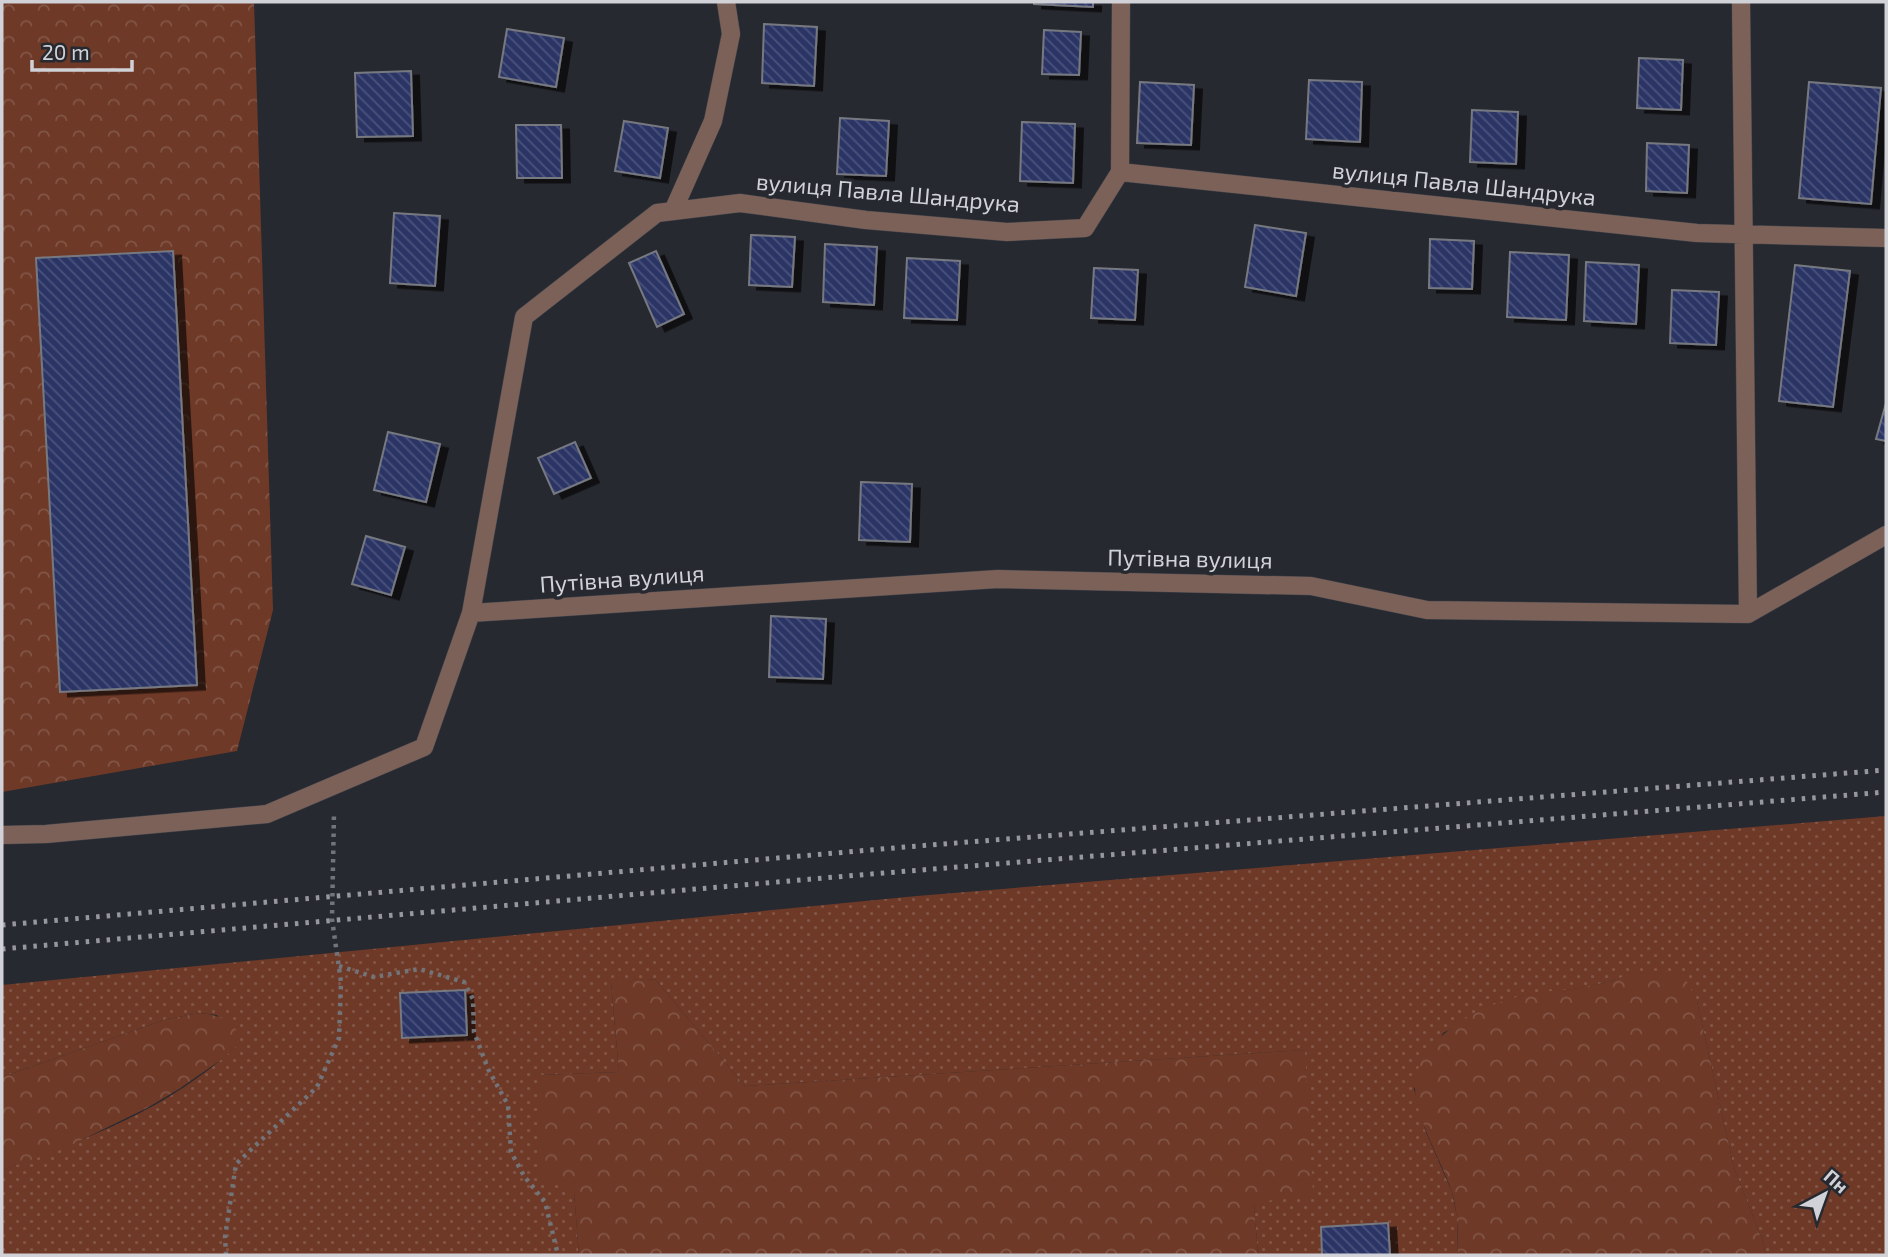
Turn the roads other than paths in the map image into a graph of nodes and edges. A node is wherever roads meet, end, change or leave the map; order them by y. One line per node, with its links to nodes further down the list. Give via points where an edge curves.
1 (726, 2): 5 (street, via 731,34 713,121)
2 (1121, 2): 4 (street)
3 (1741, 2): 6 (street)
4 (1121, 172): 5 (street, вулиця Павла Шандрука, via 1085,228 1007,232 740,203); 6 (street, вулиця Павла Шандрука, via 1697,233)
5 (673, 211): 9 (street, вулиця Павла Шандрука, via 657,213 524,317)
6 (1745, 234): 7 (street, вулиця Павла Шандрука); 10 (street)
7 (1886, 238)
8 (1886, 536): 10 (street)
9 (471, 613): 10 (street, Путівна вулиця, via 998,579 1311,586 1427,610); 11 (street, вулиця Павла Шандрука, via 424,747 267,814)
10 (1748, 614)
11 (2, 835)

